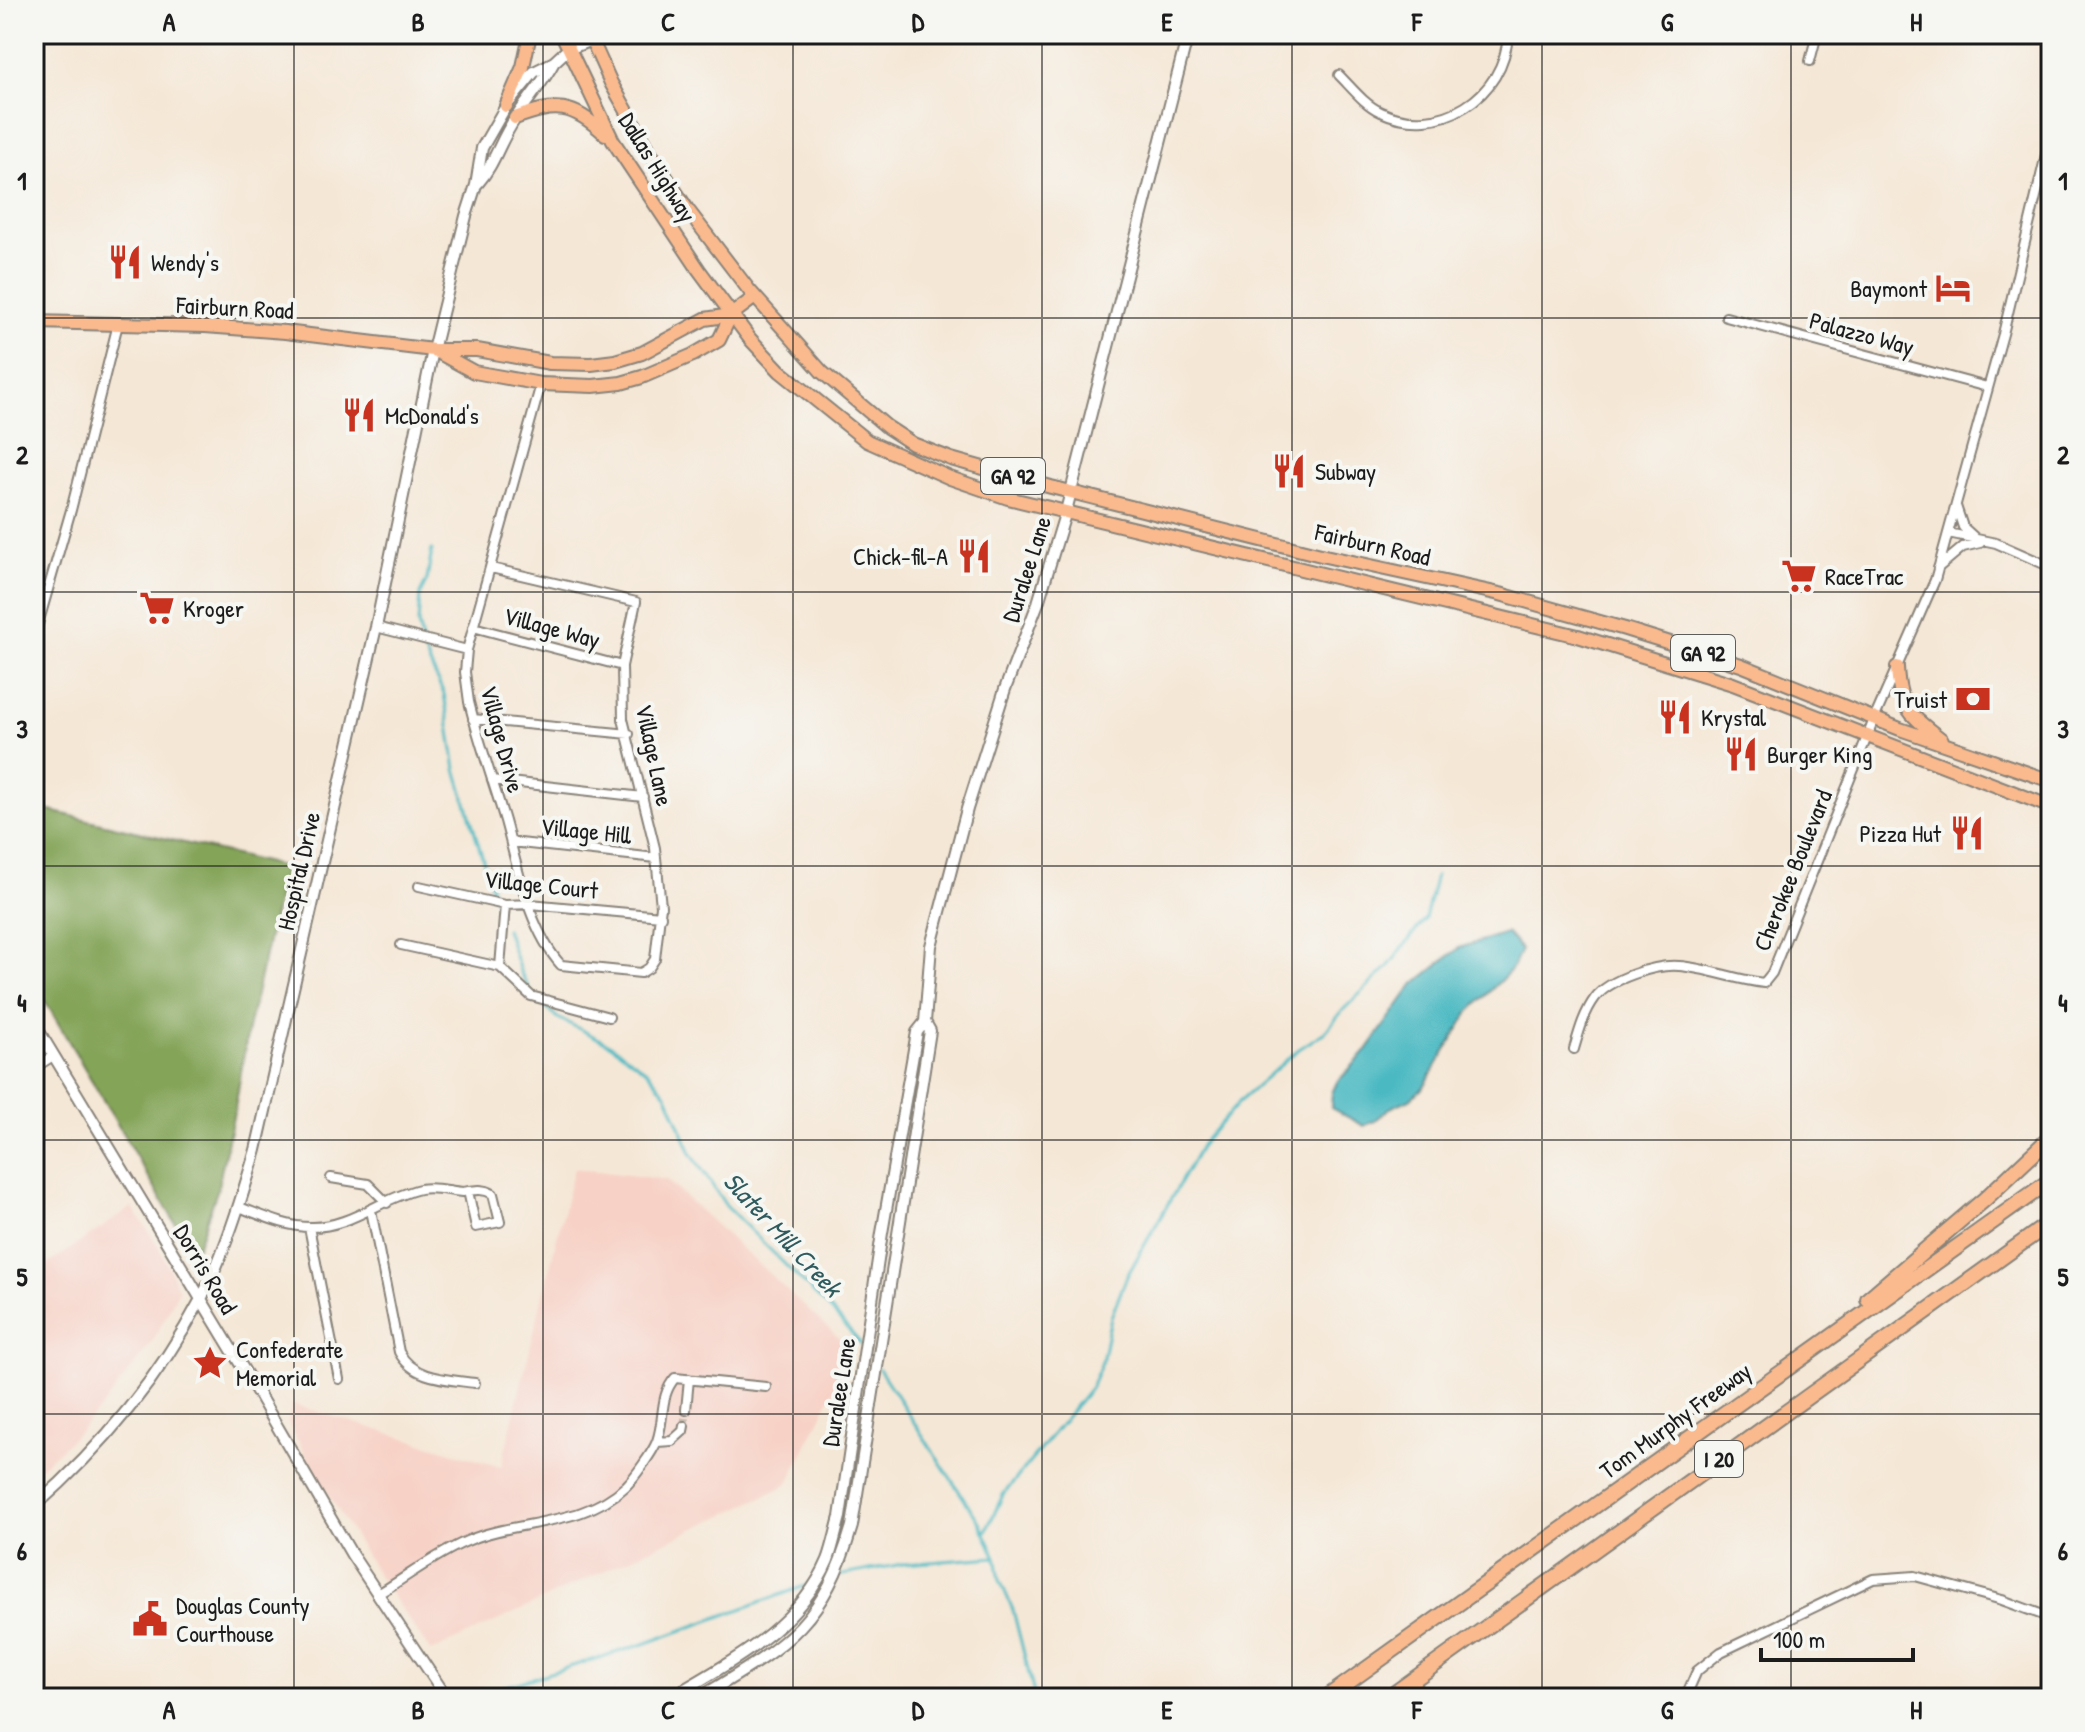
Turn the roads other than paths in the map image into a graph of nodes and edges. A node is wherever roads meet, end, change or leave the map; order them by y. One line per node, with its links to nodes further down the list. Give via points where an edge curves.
1 (530, 34): 11 (main road)
2 (562, 34): 7 (main road, Dallas Highway / GA 92)
3 (1188, 34): 24 (street, Duralee Lane)
4 (1508, 34): 10 (street, via 1499,71 1477,99 1452,116 1413,122 1382,112)
5 (1817, 34): 8 (street)
6 (590, 37): 7 (street, Hospital Drive); 16 (main road, Dallas Highway / GA 92, via 653,157)
7 (567, 50): 9 (street, Hospital Drive); 14 (main road, Dallas Highway / GA 92)
8 (1810, 61)
9 (554, 62): 11 (street, Hospital Drive, via 534,72); 12 (street, Hospital Drive)
10 (1339, 75)
11 (506, 106): 15 (street, Hospital Drive, via 482,148)
12 (515, 118): 14 (main road, via 545,107 571,110); 15 (street, Hospital Drive, via 492,167)
13 (2051, 134): 23 (street, Cherokee Boulevard)
14 (613, 141): 17 (main road, Dallas Highway / GA 92)
15 (476, 185): 21 (street, Hospital Drive)
16 (755, 297): 17 (main road, Fairburn Road); 24 (main road, Fairburn Road / GA 92, via 822,372 913,444)
17 (731, 315): 21 (main road, Fairburn Road, via 705,319 642,353 602,364); 22 (main road, Fairburn Road, via 719,340 642,377 593,386); 26 (main road, Fairburn Road / GA 92, via 780,371 867,441 969,486)
18 (1726, 317): 23 (street, Palazzo Way)
19 (34, 322): 20 (main road, Fairburn Road)
20 (118, 324): 21 (main road, Fairburn Road, via 301,333); 35 (street)
21 (433, 350): 22 (main road, Fairburn Road, via 474,372); 33 (street, Hospital Drive)
22 (541, 384): 31 (street, Village Drive)
23 (1987, 387): 25 (street, Cherokee Boulevard)
24 (1071, 492): 26 (street, Duralee Lane); 39 (main road, Fairburn Road / GA 92, via 1527,601 1741,665)
25 (1956, 506): 27 (street, Cherokee Boulevard); 28 (street, via 1963,527)
26 (1066, 511): 42 (main road, Fairburn Road / GA 92, via 1578,636 1733,684); 58 (street, Duralee Lane, via 967,809 931,946)
27 (1948, 533): 28 (street); 32 (street, Cherokee Boulevard)
28 (1975, 539): 29 (street)
29 (1996, 543): 30 (street); 32 (street, via 1963,547)
30 (2051, 567)
31 (491, 568): 34 (street, Village Drive); 37 (street, Village Lane, via 636,602)
32 (1938, 569): 38 (street, Cherokee Boulevard)
33 (376, 627): 36 (street); 68 (street, Hospital Drive)
34 (473, 627): 36 (street, Village Drive); 37 (street, Village Way)
35 (34, 638)
36 (467, 650): 40 (street, Village Drive)
37 (622, 666): 41 (street, Village Lane, via 623,719)
38 (1897, 667): 39 (street, Cherokee Boulevard); 43 (main road, via 1904,705)
39 (1875, 717): 42 (street, Cherokee Boulevard); 43 (main road, Fairburn Road / GA 92)
40 (473, 719): 41 (street); 44 (street, Village Drive)
41 (629, 734): 46 (street, Village Lane)
42 (1867, 736): 47 (main road, Fairburn Road / GA 92); 60 (street, Cherokee Boulevard, via 1764,983 1679,966 1652,968 1616,982 1596,997)
43 (1951, 747): 45 (main road, Fairburn Road / GA 92)
44 (492, 780): 46 (street); 48 (street, Village Drive)
45 (2051, 781)
46 (643, 797): 49 (street, Village Lane)
47 (2051, 807)
48 (511, 842): 49 (street, Village Hill); 51 (street, Village Drive)
49 (656, 858): 53 (street, Village Lane)
50 (419, 886): 52 (street, Village Court)
51 (530, 904): 52 (street, Village Court); 53 (street, Village Court); 56 (street, Village Drive, via 544,942 561,965 641,973)
52 (505, 905): 55 (street)
53 (661, 916): 56 (street, Village Lane)
54 (401, 945): 55 (street)
55 (500, 967): 57 (street, via 531,996)
56 (649, 968)
57 (609, 1017)
58 (925, 1022): 85 (street, Duralee Lane, via 917,1032 840,1517 828,1559 808,1596 781,1624 753,1648); 86 (street, Duralee Lane, via 930,1031 896,1256 842,1561 802,1626 772,1653)
59 (34, 1023): 61 (street, Dorris Road)
60 (1574, 1049)
61 (53, 1056): 62 (street); 72 (street, Dorris Road)
62 (34, 1068)
63 (2051, 1137): 73 (highway)
64 (331, 1178): 67 (street, via 368,1184)
65 (2051, 1180): 73 (highway, Tom Murphy Freeway / I 20)
66 (468, 1191): 66 (street, via 485,1189 493,1194 500,1222 476,1227); 67 (street, via 422,1188)
67 (387, 1203): 69 (street)
68 (239, 1207): 71 (street); 72 (street, Hospital Drive)
69 (371, 1210): 71 (street); 76 (street, via 405,1363 430,1376)
70 (2051, 1222): 88 (highway, I 20)
71 (309, 1227): 74 (street)
72 (201, 1299): 81 (street, Hospital Drive, via 137,1401); 82 (street, Dorris Road)
73 (1795, 1362): 87 (highway, Tom Murphy Freeway / I 20)
74 (339, 1379)
75 (689, 1379): 77 (street); 78 (street); 80 (street, via 675,1378 666,1388)
76 (475, 1383)
77 (766, 1387)
78 (686, 1410)
79 (684, 1426): 80 (street, via 672,1441)
80 (657, 1442): 82 (street, via 627,1485 596,1508 464,1542)
81 (34, 1507)
82 (378, 1594): 84 (street, Dorris Road)
83 (2051, 1618): 89 (street, via 1915,1576 1873,1579 1721,1652 1697,1671)
84 (447, 1698)
85 (670, 1698)
86 (699, 1698)
87 (1326, 1698)
88 (1388, 1698)
89 (1685, 1698)

